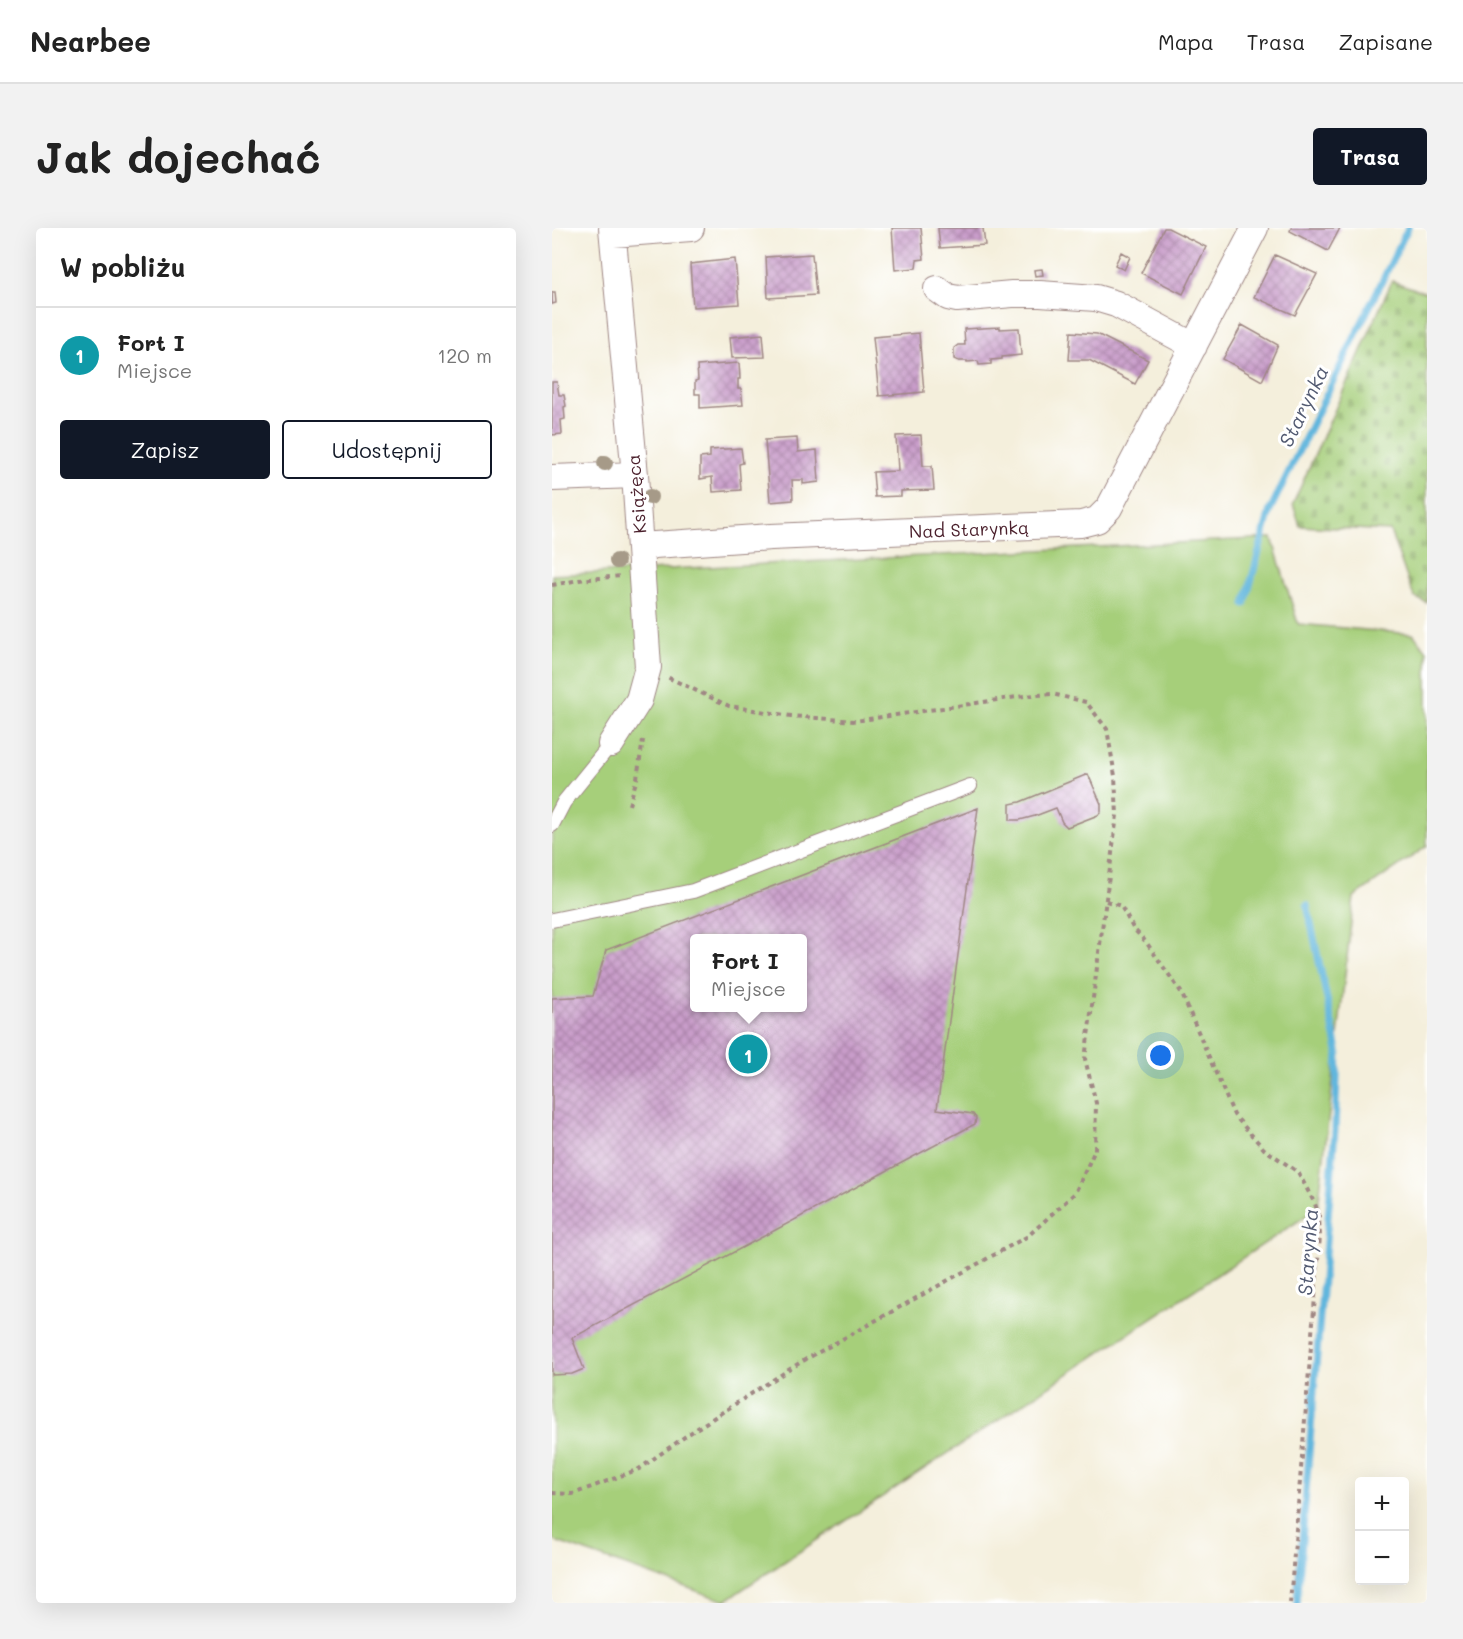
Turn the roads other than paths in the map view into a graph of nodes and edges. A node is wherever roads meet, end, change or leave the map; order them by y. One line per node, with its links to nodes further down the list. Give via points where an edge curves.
1 (691, 228): 3 (street, Książęca)
2 (1254, 228): 5 (street, Nad Starynką)
3 (613, 231): 6 (street, Książęca)
4 (937, 289): 5 (street, via 957,299 1012,294 1096,298 1116,304)
5 (1194, 346): 8 (street, Nad Starynką, via 1109,508 1096,520 1081,524)
6 (635, 475): 7 (street); 8 (street, Książęca)
7 (552, 478)
8 (640, 546): 9 (street, Książęca, via 648,667 639,700)
9 (611, 744): 11 (lane, via 564,802)
10 (970, 786): 12 (lane, via 693,891)
11 (552, 825)
12 (552, 920)

